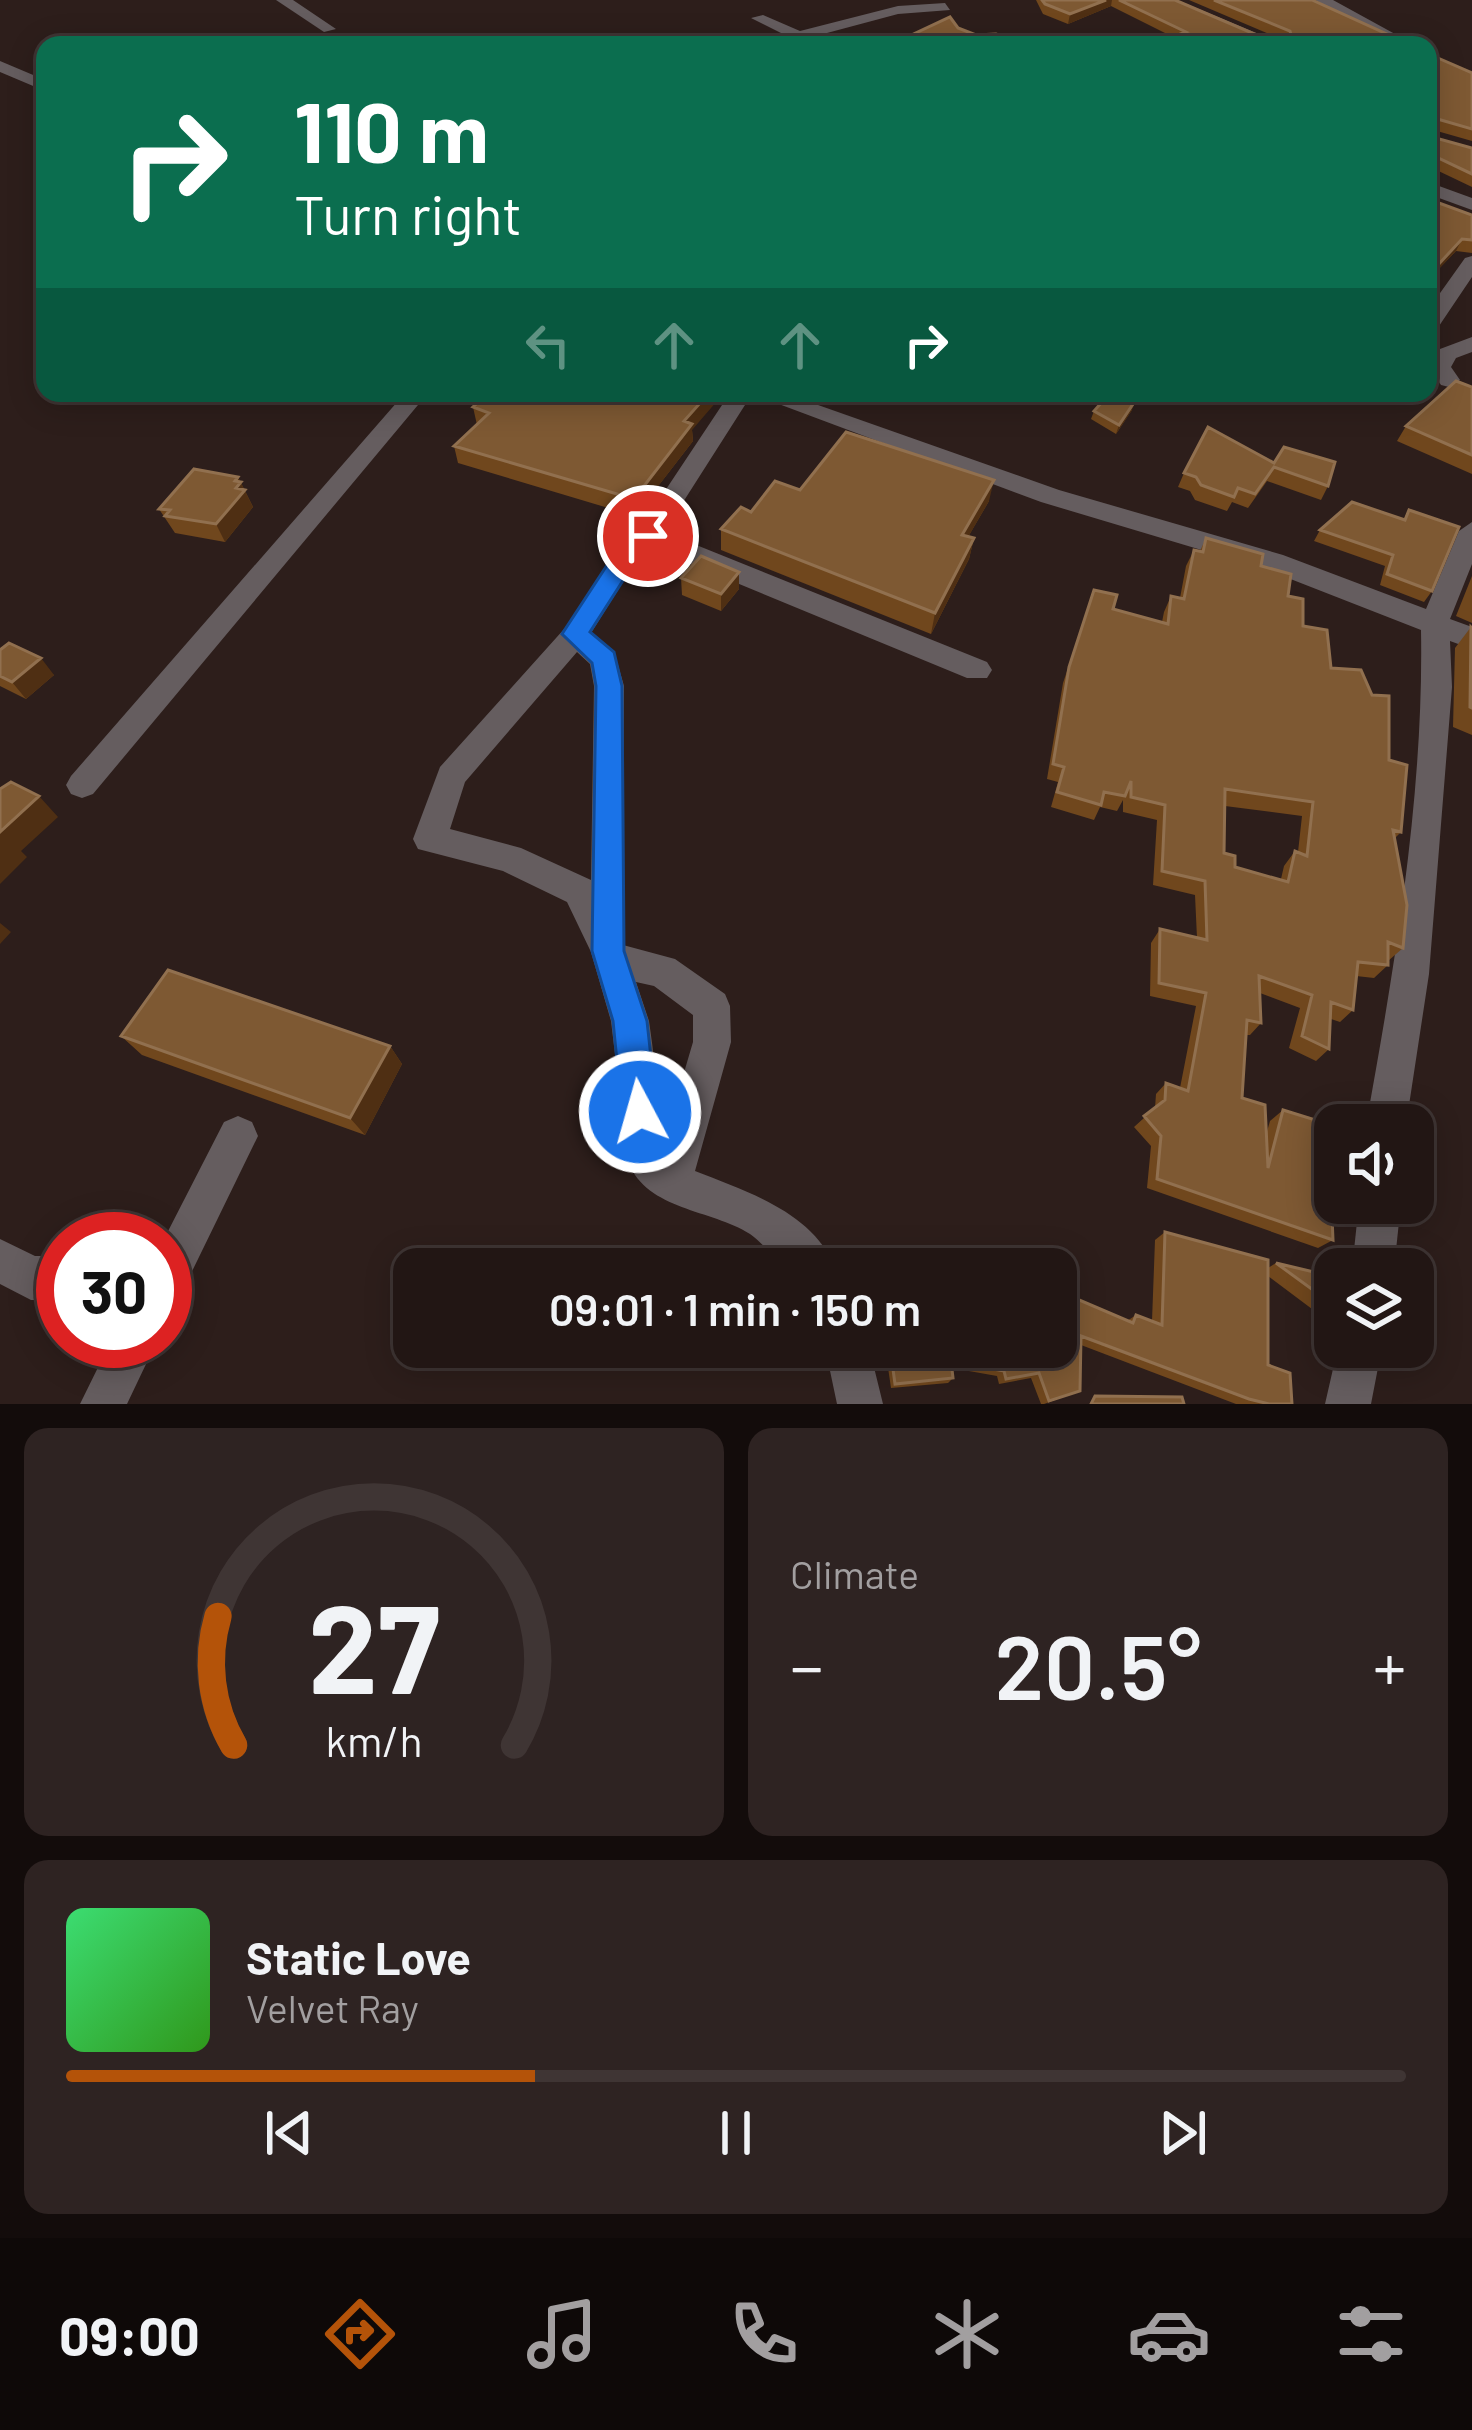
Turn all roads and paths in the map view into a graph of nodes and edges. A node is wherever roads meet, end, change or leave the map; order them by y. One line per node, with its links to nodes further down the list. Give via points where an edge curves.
1 (283, 0): 6 (street)
2 (1165, 0): 8 (street)
3 (1322, 0): 9 (street)
4 (945, 7): 7 (street, via 898,10)
5 (758, 18): 7 (street)
6 (329, 29)
7 (799, 36)
8 (1255, 36)
9 (1388, 36)
10 (0, 66): 11 (street)
11 (36, 82)
12 (1437, 191): 13 (street)
13 (1472, 204)
14 (1472, 262): 15 (street)
15 (1437, 309)
16 (1437, 324): 17 (street)
17 (1472, 344): 18 (street, via 1448,354 1440,367)
18 (1449, 380)
19 (409, 402): 28 (street)
20 (735, 402): 23 (street)
21 (787, 402): 24 (street)
22 (1472, 531): 24 (street)
23 (648, 536): 25 (street); 27 (street)
24 (1435, 622): 26 (street); 30 (street, via 1437,687 1411,974)
25 (575, 634): 29 (street, via 604,659 609,686); 29 (street, via 451,776 430,839 509,858 579,890)
26 (1472, 638)
27 (977, 670)
28 (82, 784)
29 (609, 955): 32 (street, via 630,1021 648,1162); 32 (street, via 662,971 712,1006 712,1042)
30 (1389, 1104)
31 (238, 1136): 33 (street)
32 (672, 1182): 34 (street, via 766,1220)
33 (192, 1227)
34 (794, 1248)
35 (4, 1267): 36 (street)
36 (36, 1278)
37 (121, 1368): 40 (street)
38 (852, 1368): 41 (street)
39 (1356, 1368): 42 (street)
40 (103, 1404)
41 (860, 1404)
42 (1348, 1404)

